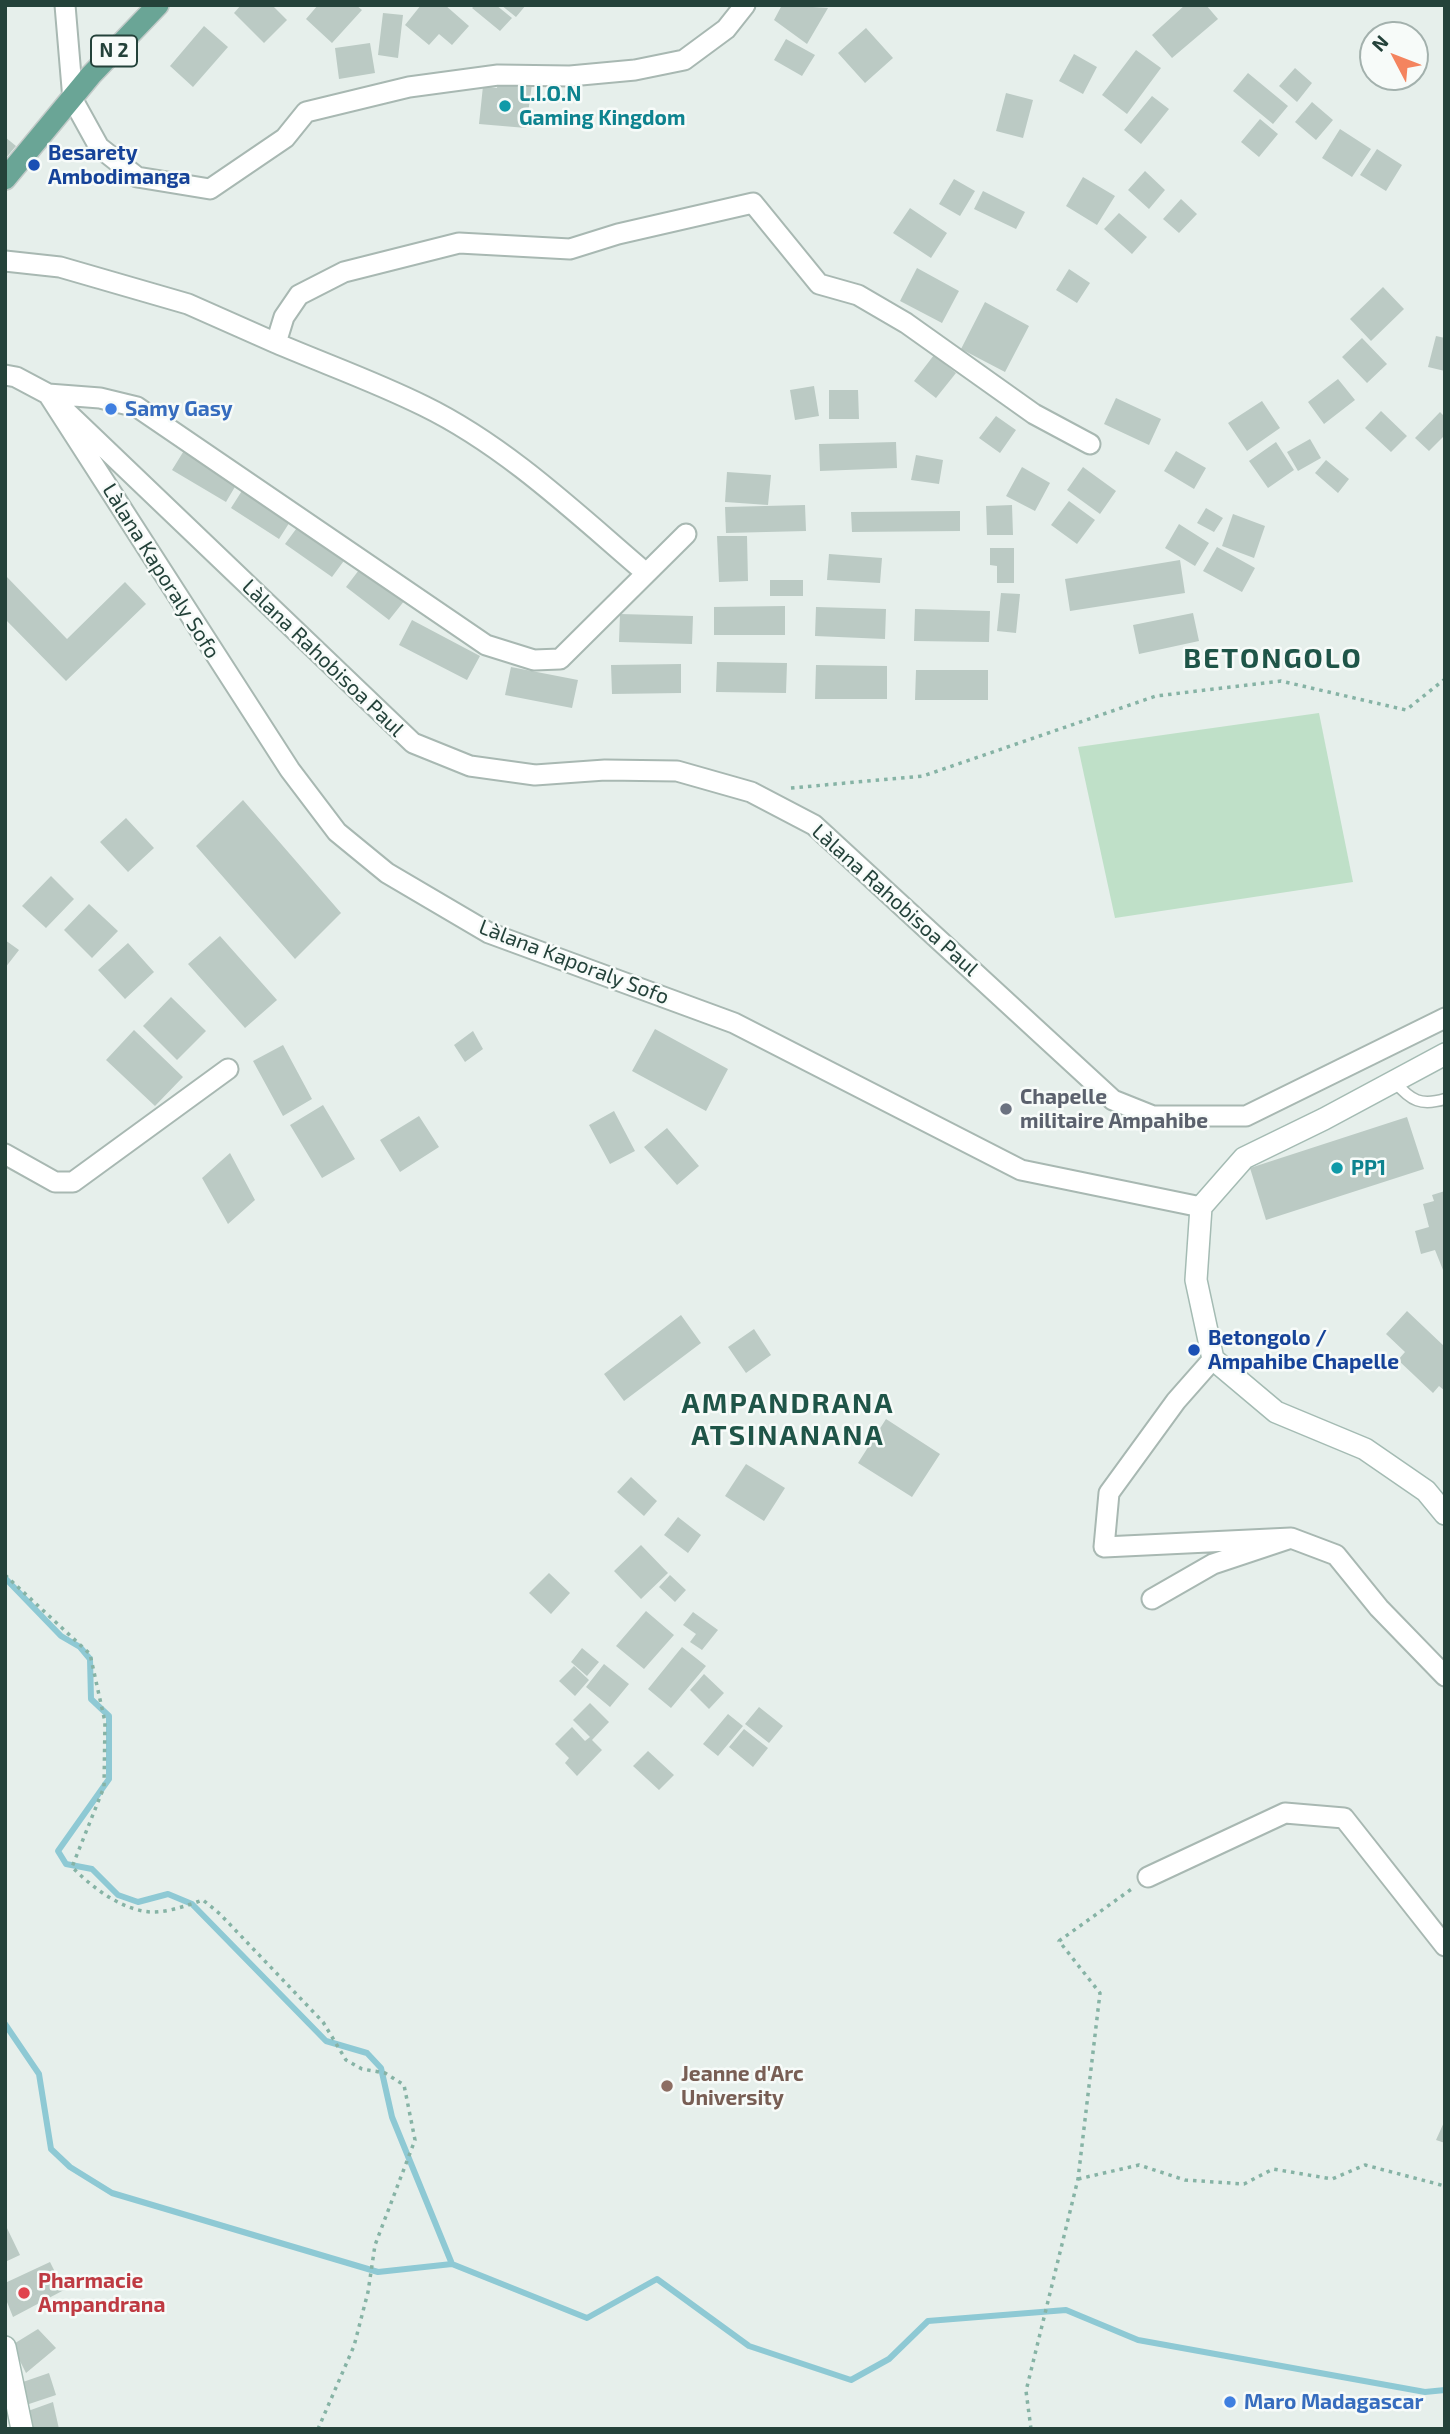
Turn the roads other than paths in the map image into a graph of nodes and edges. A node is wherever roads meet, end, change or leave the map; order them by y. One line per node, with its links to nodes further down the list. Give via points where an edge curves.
1 (65, 5): 4 (street)
2 (158, 5): 4 (main road, N 2)
3 (745, 5): 4 (street, via 726,29 684,60 635,70 570,76 498,75 409,87 306,113 285,138 210,189 137,177 99,147)
4 (73, 100): 5 (main road, N 2)
5 (5, 179)
6 (5, 261): 7 (street, via 60,267 188,304)
7 (275, 343): 10 (street, via 284,317 299,295 344,272 459,243 570,249 753,203 819,284 858,295 906,323 1034,414); 12 (street, via 425,406 472,434)
8 (5, 375): 9 (street, Làlana Kaporaly Sofo)
9 (48, 394): 12 (street, via 100,398 137,407 486,645 534,660 560,659); 13 (street, Làlana Rahobisoa Paul, via 413,743 470,766 536,775 677,771 751,792 814,825 1113,1100 1153,1116 1245,1116); 19 (street, Làlana Kaporaly Sofo, via 290,770 337,832 387,873 489,933 734,1023 1021,1170)
10 (1090, 444)
11 (686, 534): 12 (street)
12 (646, 573)
13 (1445, 1018)
14 (1445, 1054): 16 (street)
15 (228, 1069): 18 (street, via 73,1182 55,1182)
16 (1395, 1082): 17 (lane, via 1408,1098 1425,1104); 19 (street, via 1244,1158)
17 (1445, 1099)
18 (5, 1154)
19 (1201, 1207): 20 (street, via 1196,1280)
20 (1213, 1359): 21 (street, via 1276,1412 1365,1449 1426,1491); 22 (street, via 1109,1493 1104,1547)
21 (1445, 1514)
22 (1290, 1538): 23 (street, via 1213,1564); 24 (street, via 1336,1555 1379,1608)
23 (1152, 1599)
24 (1445, 1676)
25 (1148, 1877): 26 (street, via 1284,1813 1344,1818)
26 (1445, 1946)
27 (5, 2347): 28 (street)
28 (22, 2429)

